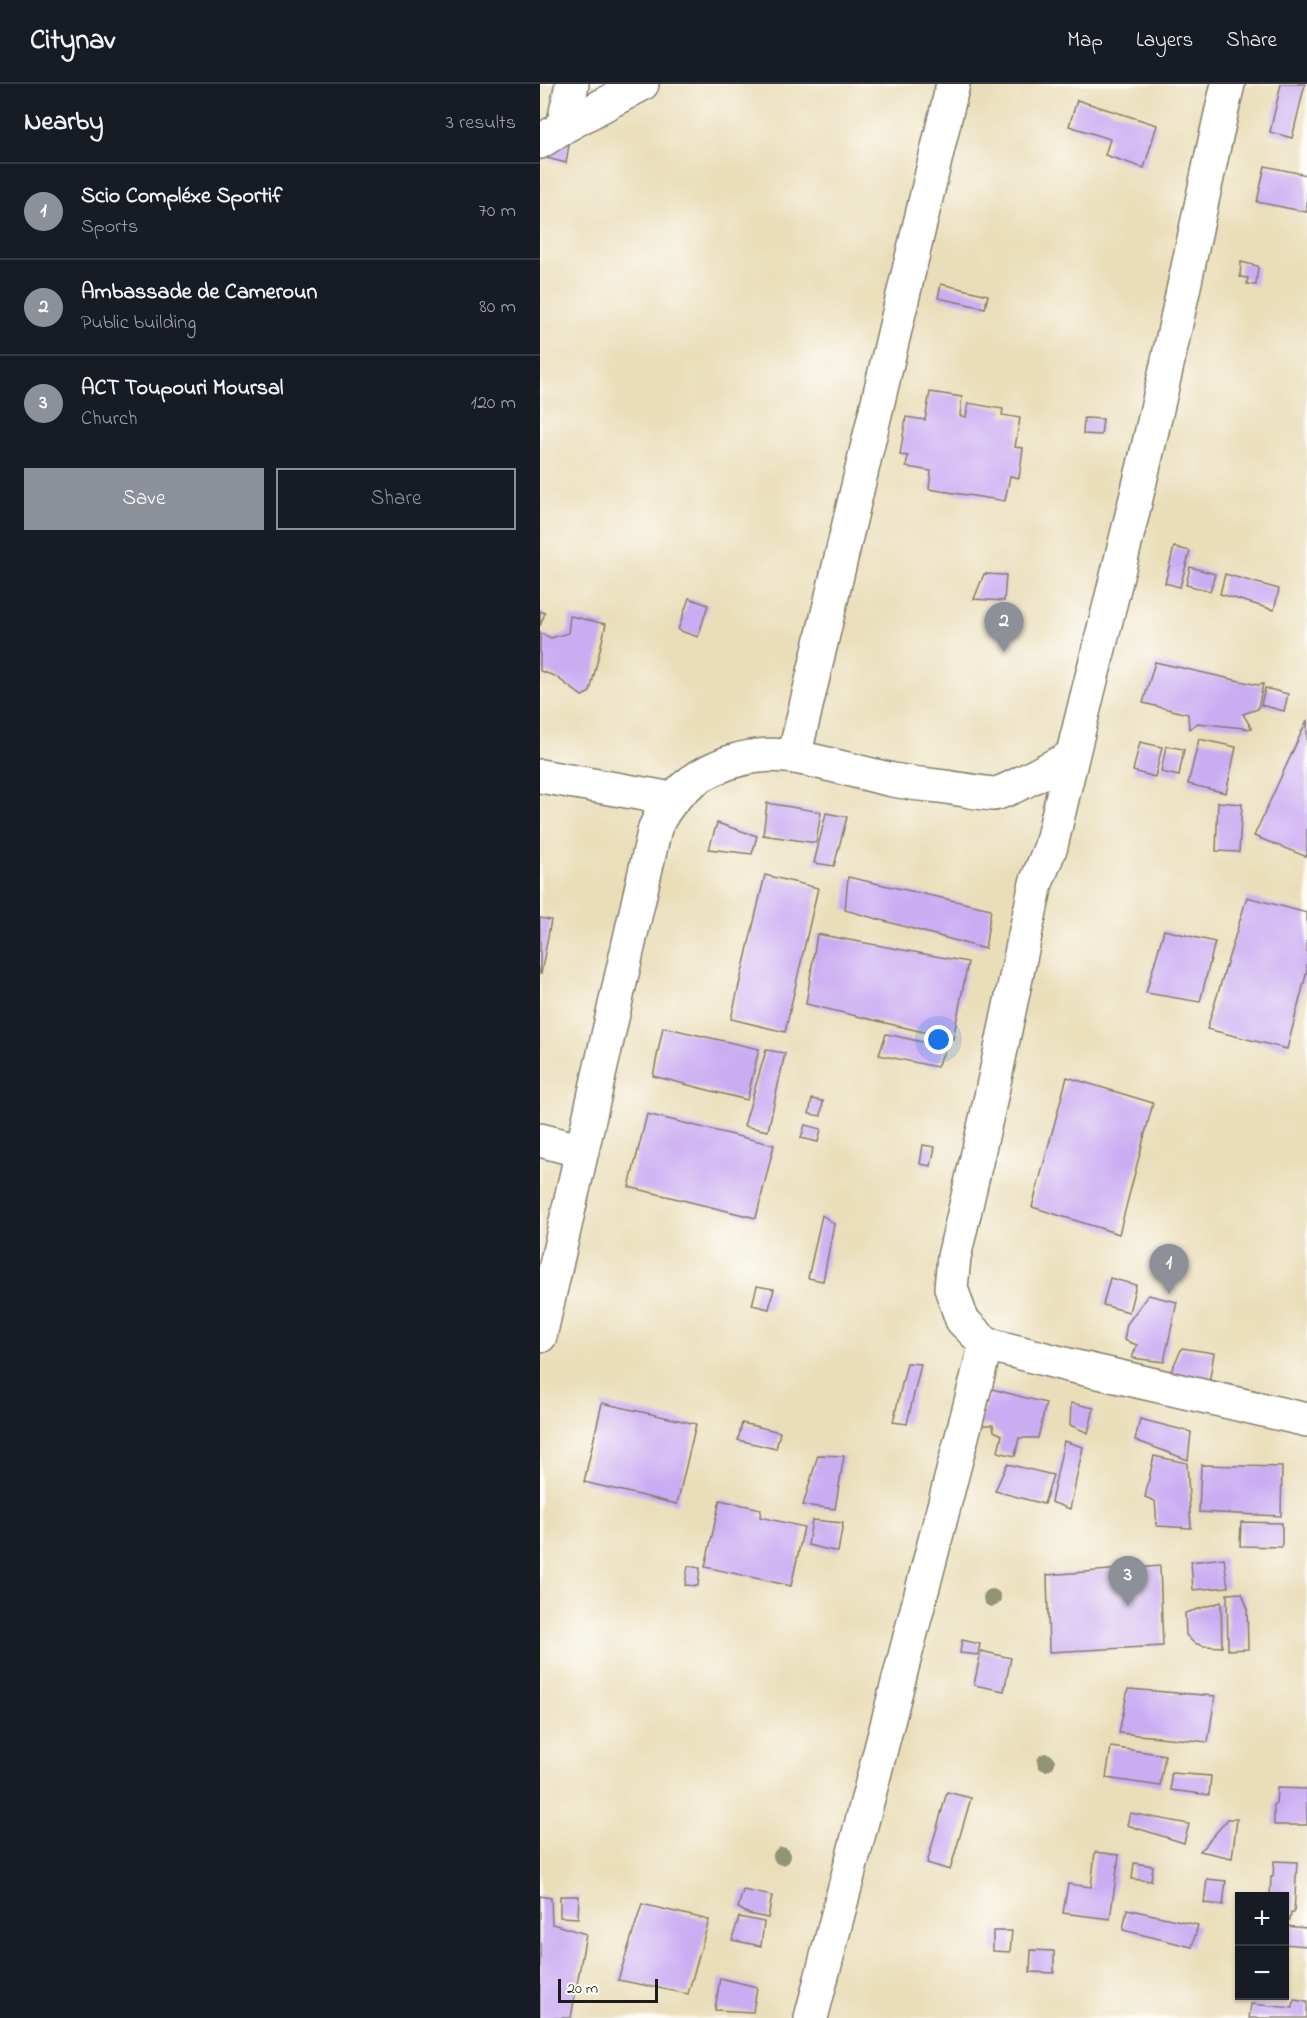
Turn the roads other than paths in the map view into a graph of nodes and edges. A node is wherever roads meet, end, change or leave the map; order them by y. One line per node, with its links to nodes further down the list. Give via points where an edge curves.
1 (572, 84): 5 (street)
2 (642, 84): 5 (street)
3 (953, 84): 6 (street)
4 (1228, 84): 7 (street, via 1151,436)
5 (551, 135)
6 (794, 757): 7 (street, via 895,780 996,794); 9 (street, via 732,762 706,772)
7 (1071, 757): 13 (street, via 1051,846 1036,883 954,1257 951,1288 962,1320)
8 (540, 776): 9 (street)
9 (673, 799): 11 (street, via 655,828)
10 (540, 1140): 11 (street)
11 (582, 1151): 12 (street)
12 (540, 1336)
13 (986, 1344): 14 (street); 15 (street)
14 (1307, 1420)
15 (812, 2018)

